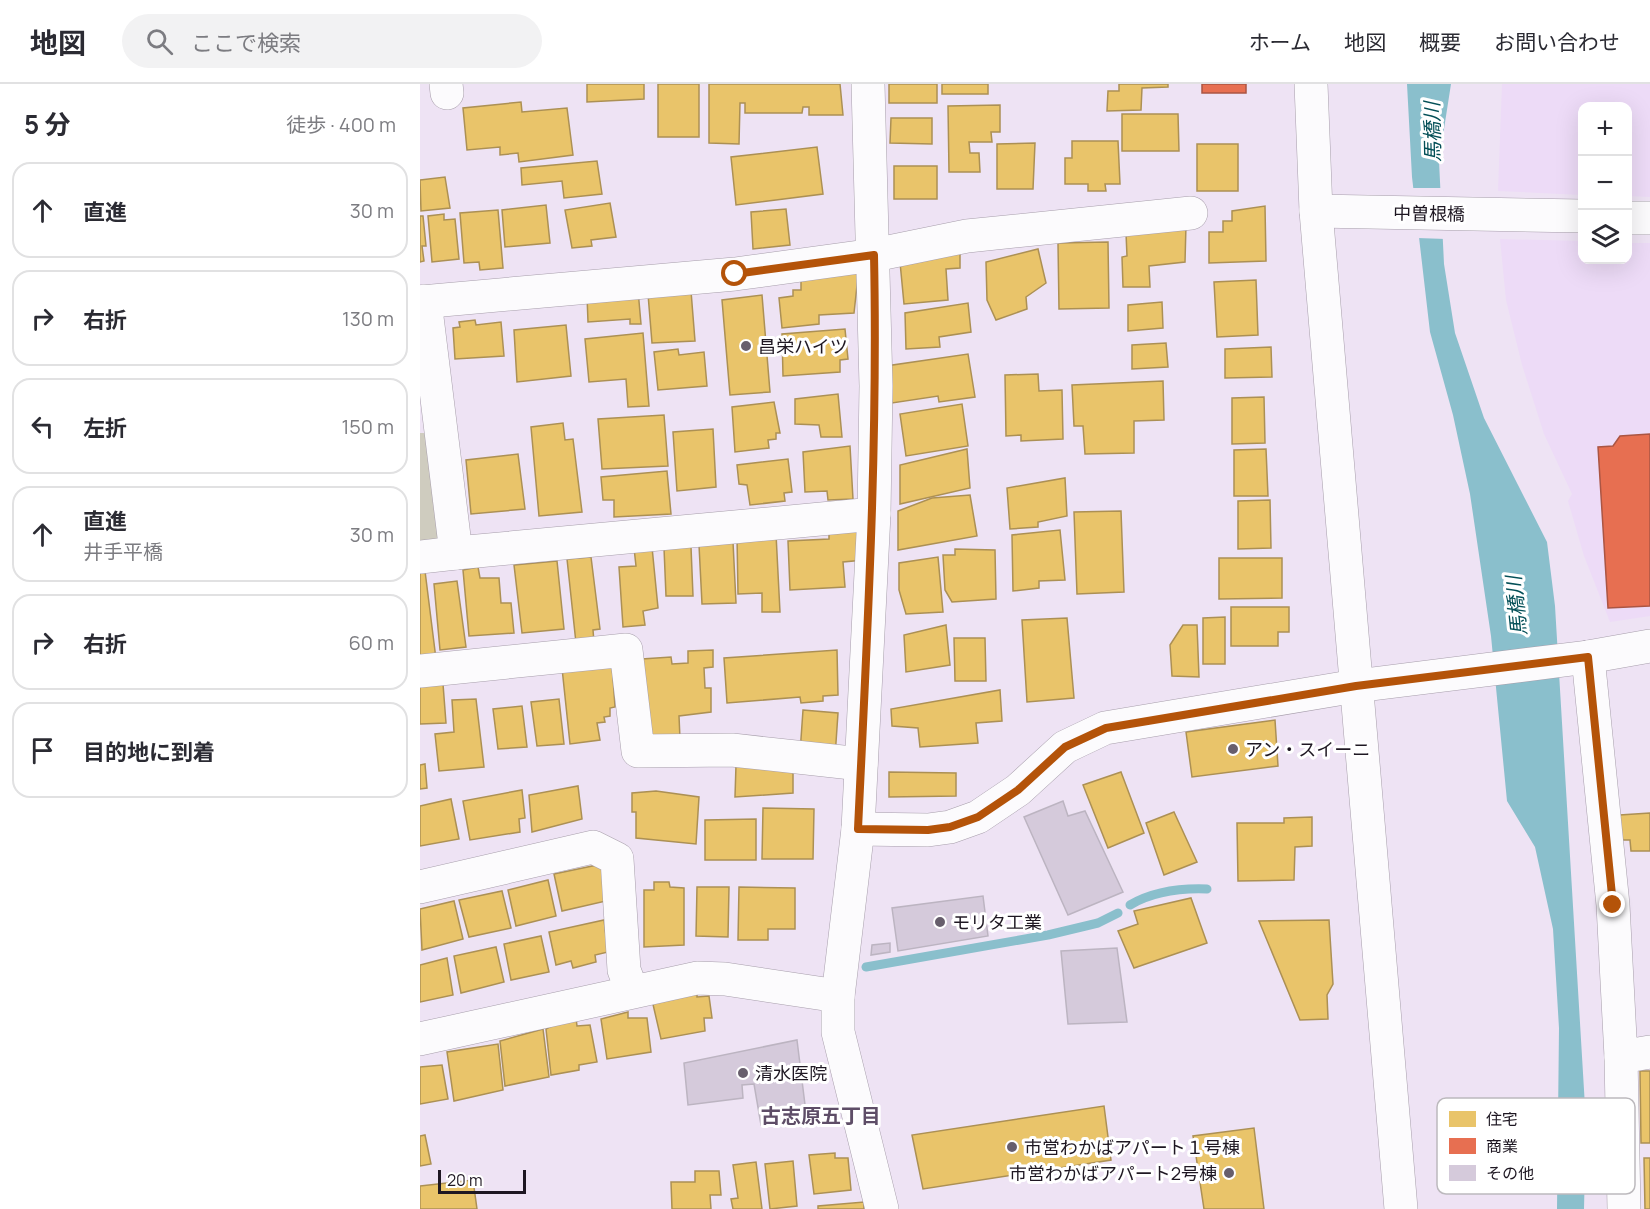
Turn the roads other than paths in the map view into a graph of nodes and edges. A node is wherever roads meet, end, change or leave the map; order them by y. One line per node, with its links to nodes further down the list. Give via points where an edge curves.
1 (868, 84): 8 (street)
2 (1311, 84): 3 (street)
3 (1316, 211): 5 (street, 中曽根橋); 16 (street)
4 (1191, 213): 8 (street, via 967,236)
5 (1578, 216)
6 (1632, 218): 7 (street)
7 (1650, 218)
8 (874, 255): 9 (street, via 735,274); 10 (street)
9 (422, 302): 11 (street)
10 (874, 514): 11 (street); 17 (street)
11 (456, 553): 12 (street)
12 (420, 557)
13 (1650, 646): 14 (street)
14 (1585, 657): 16 (street); 23 (street, via 1613,905)
15 (420, 671): 17 (street, via 626,650 638,751 732,750)
16 (1356, 686): 18 (street, via 1106,728 1065,747 1018,790 978,817 928,830); 27 (street)
17 (861, 764): 18 (street)
18 (858, 829): 21 (street)
19 (420, 887): 20 (street, via 593,847 617,859 624,970)
20 (632, 991): 21 (street, via 697,978); 22 (street)
21 (838, 996): 26 (street, via 838,1032)
22 (420, 1039)
23 (1635, 1054): 24 (street)
24 (1632, 1098)
25 (1625, 1194): 28 (street)
26 (882, 1209)
27 (1401, 1209)
28 (1624, 1209)

